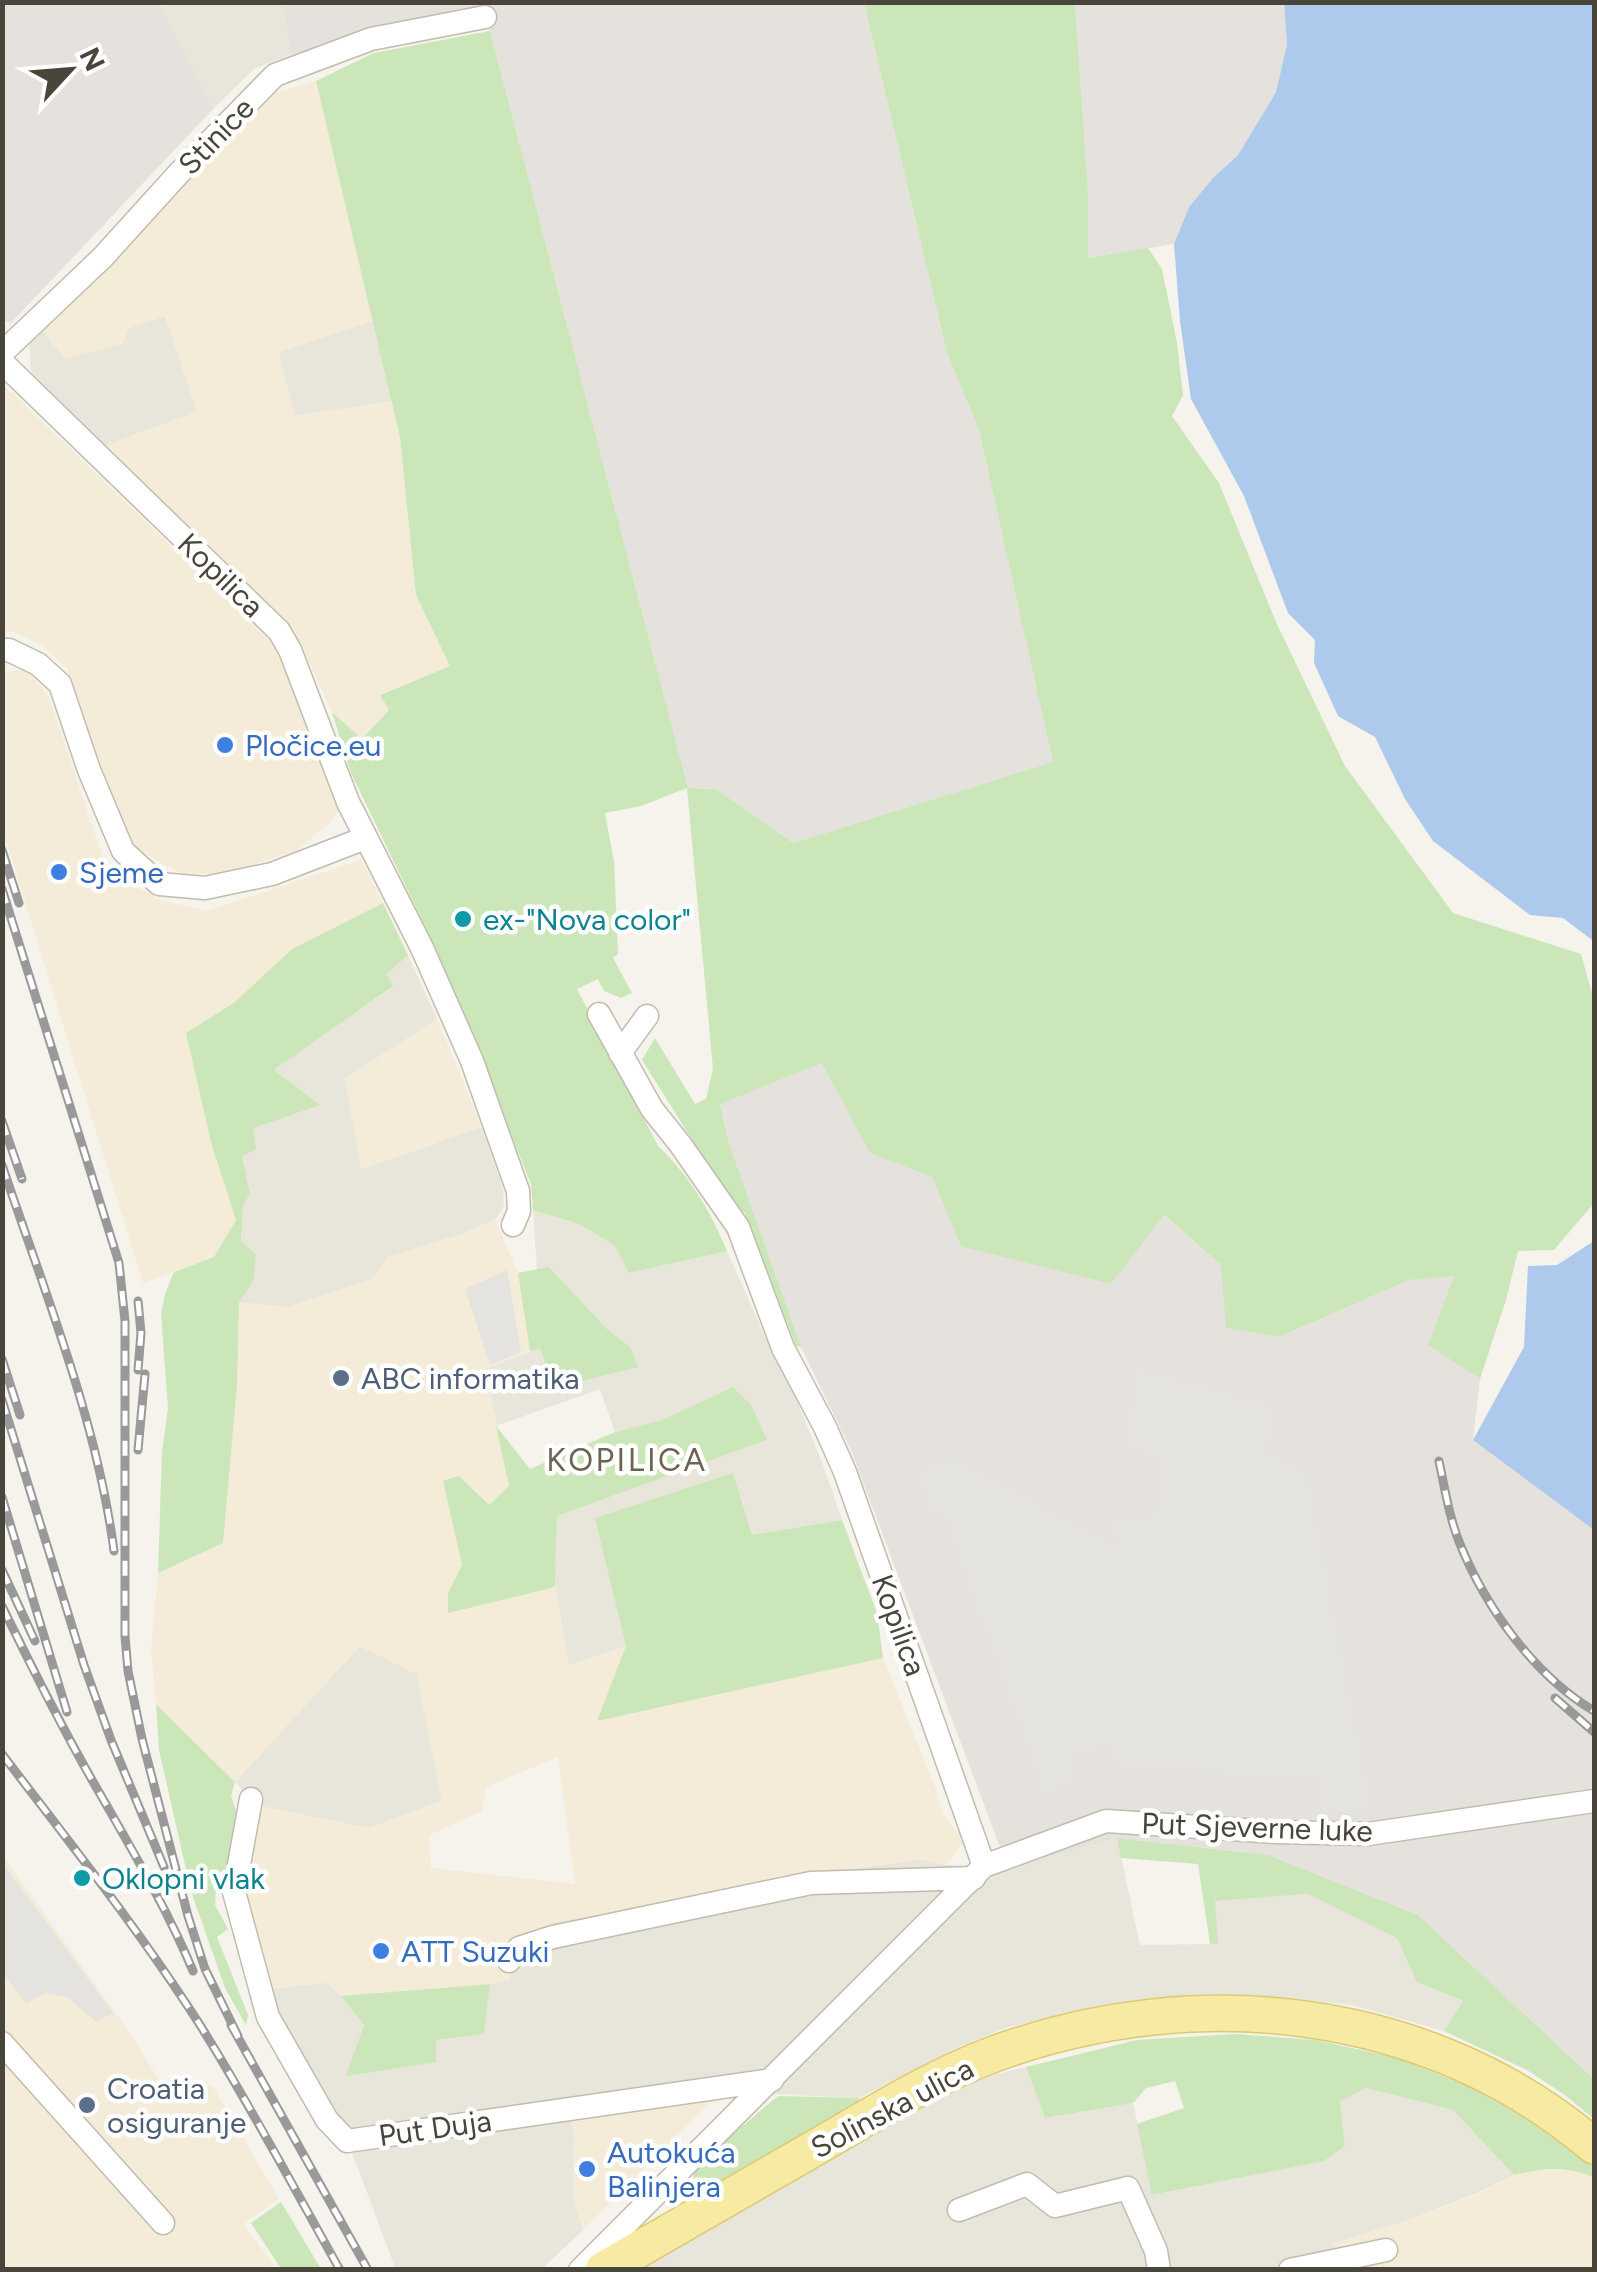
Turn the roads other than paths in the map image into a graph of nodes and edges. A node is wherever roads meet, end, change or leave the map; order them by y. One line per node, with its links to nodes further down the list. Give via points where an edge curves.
1 (485, 17): 2 (street, Stinice, via 371,39 275,75)
2 (2, 353)
3 (2, 362): 5 (street, Kopilica, via 279,632)
4 (2, 650): 5 (street, via 38,664 60,684 124,851 160,884 205,888 272,874)
5 (365, 838): 9 (street, Kopilica, via 472,1061 518,1192)
6 (599, 1014): 8 (street, Kopilica)
7 (647, 1016): 8 (street)
8 (620, 1052): 12 (street, Kopilica, via 652,1110 738,1227 783,1348 844,1472)
9 (513, 1225)
10 (251, 1799): 15 (street, Put Duja, via 234,1892 268,2017 327,2120 348,2140)
11 (1594, 1801): 12 (street, Put Sjeverne luke, via 1368,1834 1106,1821)
12 (979, 1872): 13 (street, via 811,1883 553,1938 519,1948); 15 (street)
13 (509, 1961)
14 (2, 2044): 20 (street)
15 (772, 2080): 17 (street)
16 (1594, 2146): 18 (main road, Solinska ulica, via 1516,2090 1399,2038 1297,2017 1194,2015 1060,2034 994,2054 922,2086)
17 (682, 2170): 18 (street, via 681,2194); 23 (street)
18 (711, 2209): 24 (main road, Solinska ulica)
19 (959, 2210): 25 (street, via 1028,2184 1055,2206 1128,2188)
20 (163, 2223)
21 (1386, 2250): 22 (street)
22 (1293, 2269)
23 (580, 2270)
24 (603, 2270)
25 (1159, 2270)

